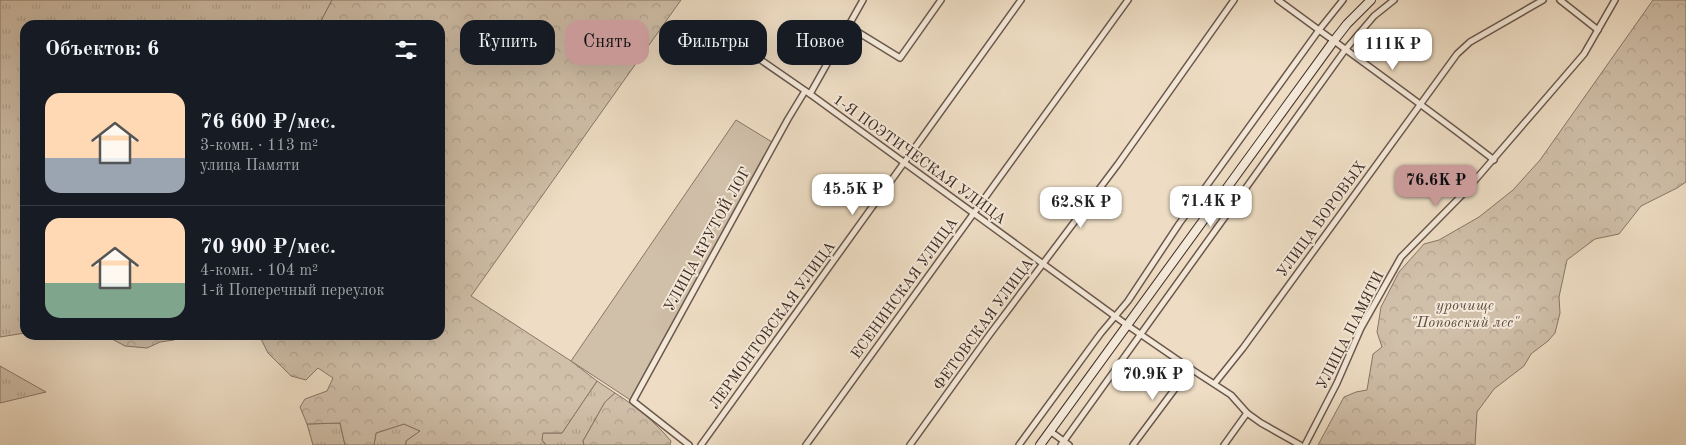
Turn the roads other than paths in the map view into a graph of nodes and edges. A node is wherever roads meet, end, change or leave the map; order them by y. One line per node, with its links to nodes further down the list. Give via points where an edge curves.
1 (863, 0): 13 (street, УЛИЦА КРУТОЙ ЛОГ)
2 (941, 0): 16 (street, via 900,58)
3 (1021, 0): 24 (street, ЛЕРМОНТОВСКАЯ УЛИЦА)
4 (1128, 0): 25 (street, ЕСЕНИНСКАЯ УЛИЦА)
5 (1234, 0): 26 (street, ФЕТОВСКАЯ УЛИЦА)
6 (1278, 0): 14 (street)
7 (1343, 0): 14 (street)
8 (1371, 0): 17 (main road)
9 (1394, 0): 18 (street, via 1374,16)
10 (1542, 0): 22 (street, УЛИЦА БОРОВЫХ, via 1463,47)
11 (1560, 0): 15 (street)
12 (1614, 0): 15 (street, УЛИЦА ПАМЯТИ)
13 (851, 20)
14 (1319, 30): 17 (street); 27 (street)
15 (1598, 30): 23 (street, УЛИЦА ПАМЯТИ, via 1584,54)
16 (862, 35)
17 (1333, 42): 18 (street); 28 (main road)
18 (1345, 50): 22 (street); 29 (street)
19 (767, 64): 21 (street, 1-Я ПОЭТИЧЕСКАЯ УЛИЦА)
20 (824, 65): 21 (street, УЛИЦА КРУТОЙ ЛОГ)
21 (807, 92): 24 (street, 1-Я ПОЭТИЧЕСКАЯ УЛИЦА); 35 (street, УЛИЦА КРУТОЙ ЛОГ, via 727,228 633,400)
22 (1421, 104): 23 (street); 31 (street, УЛИЦА БОРОВЫХ)
23 (1494, 160): 45 (street, УЛИЦА ПАМЯТИ, via 1401,258 1361,328)
24 (904, 163): 25 (street, 1-Я ПОЭТИЧЕСКАЯ УЛИЦА); 36 (street, ЛЕРМОНТОВСКАЯ УЛИЦА)
25 (973, 214): 26 (street, 1-Я ПОЭТИЧЕСКАЯ УЛИЦА); 37 (street, ЕСЕНИНСКАЯ УЛИЦА)
26 (1043, 264): 27 (street, 1-Я ПОЭТИЧЕСКАЯ УЛИЦА); 38 (street, ФЕТОВСКАЯ УЛИЦА)
27 (1115, 316): 28 (street, 1-Я ПОЭТИЧЕСКАЯ УЛИЦА); 39 (street)
28 (1127, 325): 29 (street, 1-Я ПОЭТИЧЕСКАЯ УЛИЦА); 33 (main road)
29 (1141, 334): 30 (street, 1-Я ПОЭТИЧЕСКАЯ УЛИЦА); 34 (street)
30 (1188, 368): 31 (street, 1-Я ПОЭТИЧЕСКАЯ УЛИЦА); 42 (street)
31 (1215, 383): 32 (street, 1-Я ПОЭТИЧЕСКАЯ УЛИЦА)
32 (1247, 413): 43 (street); 44 (street, 1-Я ПОЭТИЧЕСКАЯ УЛИЦА)
33 (1050, 431): 34 (street); 40 (main road)
34 (1062, 443): 41 (street)
35 (690, 445)
36 (701, 445)
37 (806, 445)
38 (910, 445)
39 (1019, 445)
40 (1040, 445)
41 (1069, 445)
42 (1133, 445)
43 (1224, 445)
44 (1300, 445)
45 (1305, 445)

